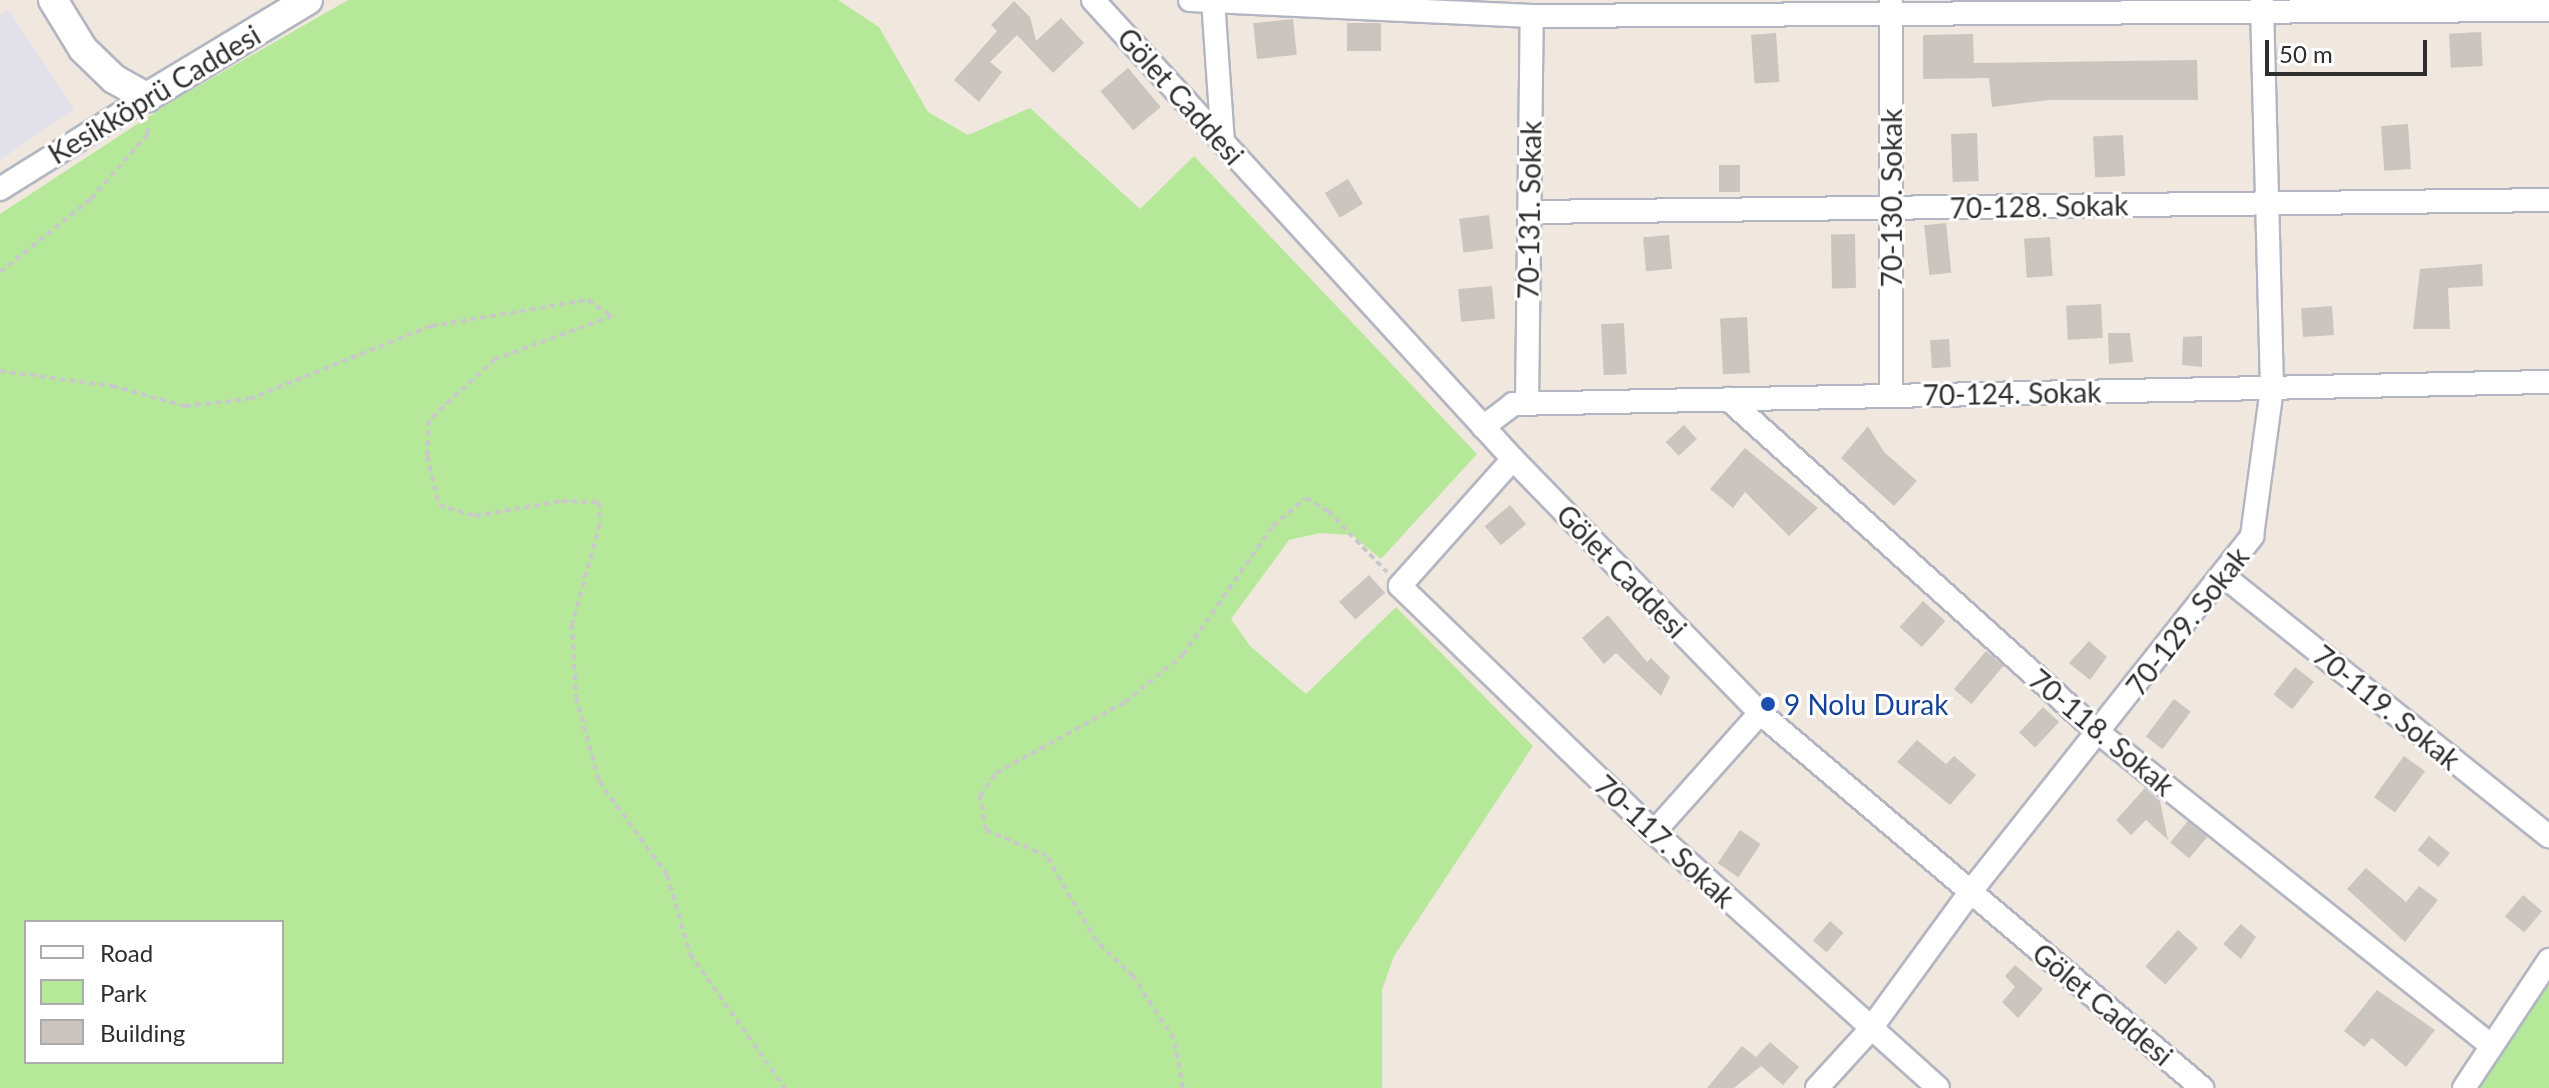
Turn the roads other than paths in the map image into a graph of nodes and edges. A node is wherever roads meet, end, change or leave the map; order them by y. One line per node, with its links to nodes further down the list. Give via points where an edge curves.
1 (53, 0): 10 (street, via 83,49 114,79)
2 (308, 0): 10 (street, Kesikköprü Caddesi)
3 (1093, 0): 11 (street, Gölet Caddesi)
4 (1190, 0): 5 (street)
5 (1214, 3): 9 (street); 11 (street)
6 (2262, 6): 7 (street); 8 (street); 14 (street, 70-129. Sokak)
7 (1891, 7): 9 (street); 15 (street, 70-130. Sokak)
8 (2549, 10)
9 (1532, 16): 16 (street, 70-131. Sokak)
10 (147, 97): 12 (street, Kesikköprü Caddesi)
11 (1223, 142): 22 (street, Gölet Caddesi)
12 (0, 189)
13 (2549, 200): 14 (street, 70-128. Sokak)
14 (2270, 203): 15 (street, 70-128. Sokak); 18 (street, 70-129. Sokak)
15 (1891, 207): 16 (street, 70-128. Sokak); 19 (street, 70-130. Sokak)
16 (1529, 212): 21 (street, 70-131. Sokak)
17 (2549, 382): 18 (street, 70-124. Sokak)
18 (2272, 388): 19 (street, 70-124. Sokak); 24 (street, 70-129. Sokak, via 2252,536)
19 (1891, 396): 20 (street, 70-124. Sokak)
20 (1728, 399): 21 (street, 70-124. Sokak); 26 (street, 70-118. Sokak)
21 (1527, 404): 22 (street, 70-124. Sokak, via 1513,404)
22 (1483, 427): 23 (street, Gölet Caddesi)
23 (1513, 459): 25 (street, Gölet Caddesi); 27 (street, 70-117. Sokak, via 1400,586)
24 (2225, 577): 26 (street, 70-129. Sokak); 28 (street, 70-119. Sokak)
25 (1760, 713): 27 (street); 29 (street, Gölet Caddesi)
26 (2099, 733): 29 (street, 70-129. Sokak); 32 (street, 70-118. Sokak)
27 (1654, 832): 31 (street, 70-117. Sokak)
28 (2549, 837)
29 (1971, 891): 31 (street, 70-129. Sokak); 35 (street, Gölet Caddesi)
30 (2549, 960): 32 (street)
31 (1869, 1031): 33 (street, 70-129. Sokak); 34 (street, 70-117. Sokak)
32 (2492, 1046): 36 (street)
33 (1817, 1088)
34 (1938, 1088)
35 (2202, 1088)
36 (2464, 1088)

